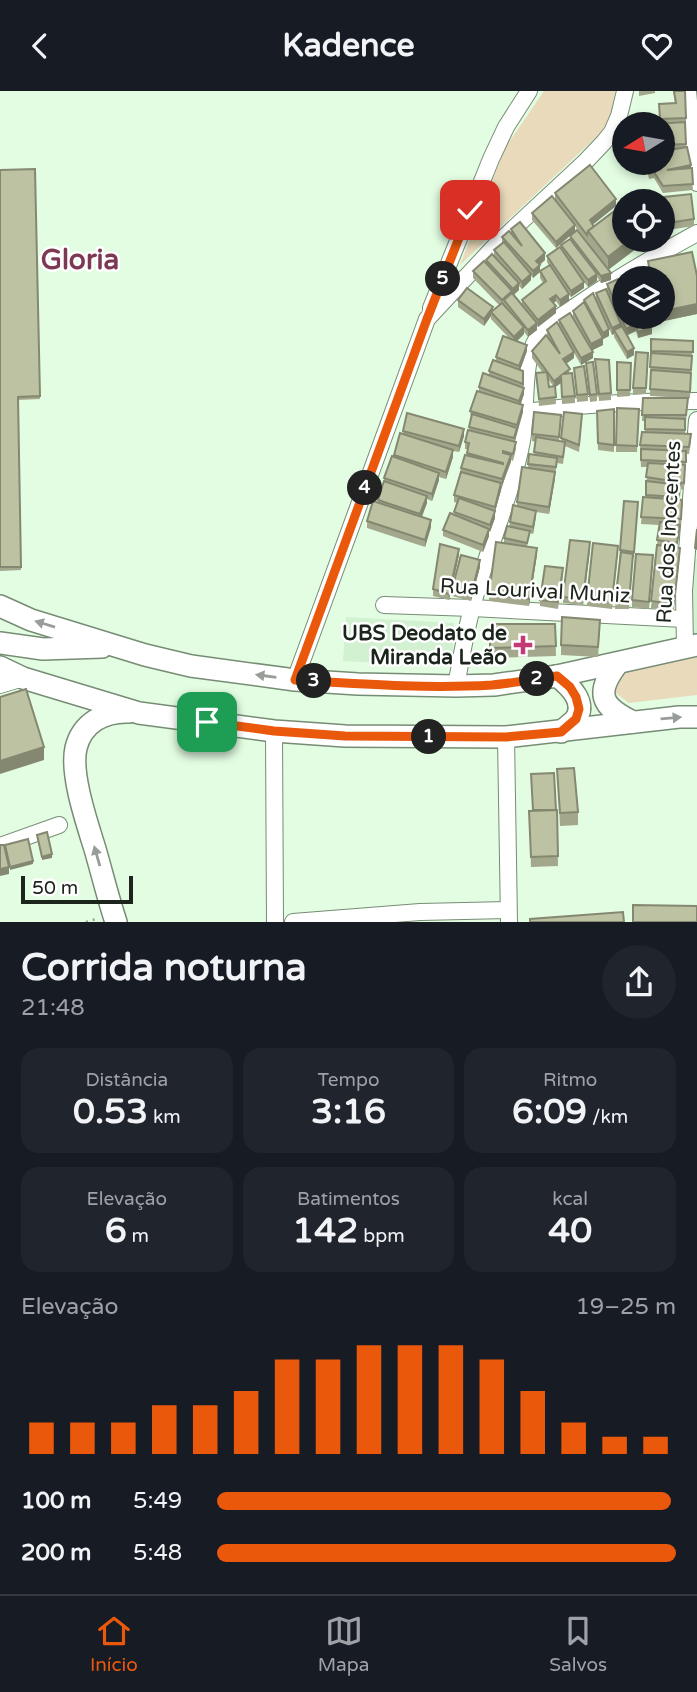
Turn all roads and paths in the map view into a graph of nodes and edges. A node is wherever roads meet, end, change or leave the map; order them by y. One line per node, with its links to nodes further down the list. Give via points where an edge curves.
1 (529, 91): 6 (street, via 491,159)
2 (625, 91): 6 (street, via 619,116 604,142 496,245)
3 (688, 91): 4 (street)
4 (697, 183)
5 (697, 233): 8 (street, via 597,291 540,334 529,356)
6 (427, 319): 21 (street)
7 (697, 401): 8 (street, via 602,403)
8 (526, 412): 12 (street, via 516,467)
9 (697, 420): 13 (street, Rua dos Inocentes)
10 (384, 605): 12 (street, Rua Lourival Muniz)
11 (0, 606): 15 (street, one-way to 11)
12 (472, 608): 13 (street, Rua Lourival Muniz); 23 (street)
13 (684, 619): 16 (street, Rua dos Inocentes)
14 (0, 643): 15 (street, via 43,649)
15 (116, 646): 21 (street, one-way to 15, via 191,666)
16 (691, 646): 17 (street)
17 (618, 663): 19 (street); 26 (street, via 604,685 605,701 617,715)
18 (0, 667): 20 (street)
19 (557, 676): 23 (street); 28 (street, via 570,687 579,709 576,719)
20 (23, 678): 22 (street); 24 (street)
21 (295, 680): 23 (street)
22 (0, 685)
23 (456, 686)
24 (139, 713): 27 (street); 34 (street, one-way to 24, via 86,819 75,751 80,735 103,715)
25 (697, 717): 26 (street, one-way to 25)
26 (633, 722): 28 (street)
27 (274, 731): 29 (street); 35 (street)
28 (561, 732): 29 (street)
29 (506, 737): 32 (street)
30 (59, 825): 31 (street)
31 (0, 846)
32 (509, 916): 33 (street)
33 (420, 917): 36 (street)
34 (116, 922)
35 (275, 922)
36 (293, 922)

